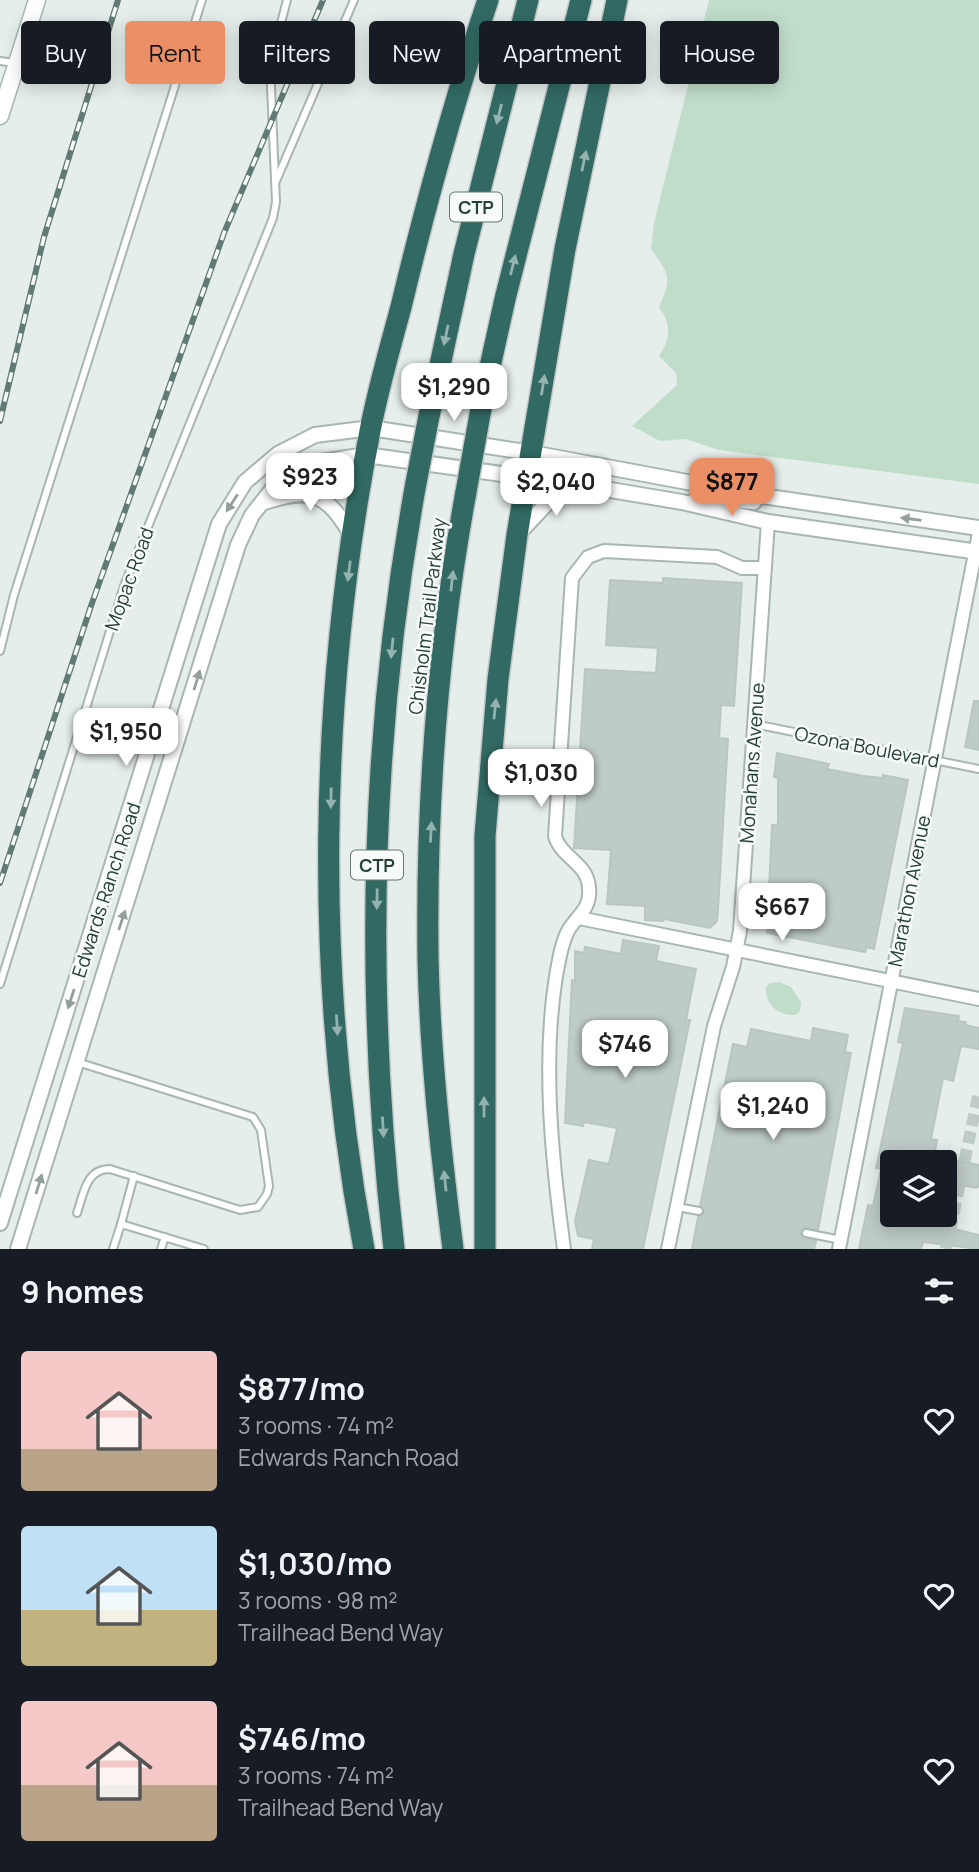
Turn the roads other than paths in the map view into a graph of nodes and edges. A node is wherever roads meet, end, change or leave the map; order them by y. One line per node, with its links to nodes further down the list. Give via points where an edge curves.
1 (37, 0): 10 (main road)
2 (202, 0): 28 (lane)
3 (287, 0): 12 (lane, Mopac Road, via 270,65)
4 (354, 0): 12 (lane, Mopac Road)
5 (488, 0): 13 (highway, via 443,139)
6 (528, 0): 52 (highway, Chisholm Trail Parkway / CTP, one-way to 52, bridge, via 461,266 429,416 399,585 387,693 377,850 380,1073)
7 (580, 0): 53 (highway, Chisholm Trail Parkway / CTP, one-way to 7, bridge, via 428,959 440,690 456,549 482,403)
8 (617, 0): 14 (highway, one-way to 8, via 565,249)
9 (0, 61): 10 (lane)
10 (17, 63): 11 (main road)
11 (1, 108)
12 (276, 183): 35 (lane, Mopac Road, via 267,236 124,586)
13 (371, 428): 14 (street, Edwards Ranch Road); 15 (highway); 42 (street, Edwards Ranch Road, one-way to 42, via 315,435 278,454 245,482 219,524)
14 (532, 453): 16 (highway); 18 (street, Edwards Ranch Road)
15 (366, 455): 16 (street, Edwards Ranch Road); 20 (street, Edwards Ranch Road, via 299,470 275,486); 25 (highway)
16 (527, 478): 17 (street, Edwards Ranch Road); 24 (highway)
17 (587, 486): 19 (street, Edwards Ranch Road); 24 (street, via 551,499)
18 (762, 496): 19 (street, via 751,503 720,499); 21 (street, Edwards Ranch Road)
19 (682, 502): 22 (street, Edwards Ranch Road)
20 (261, 503): 25 (street, via 302,493 318,497 337,509); 37 (street, Edwards Ranch Road, one-way to 20, via 238,545)
21 (838, 508): 22 (street, via 786,508 776,511); 23 (street, Edwards Ranch Road, one-way to 21)
22 (768, 522): 26 (street, Edwards Ranch Road); 27 (street, Monahans Avenue)
23 (979, 531): 26 (street, Marathon Avenue)
24 (517, 535): 54 (highway, one-way to 24, via 486,815)
25 (353, 538): 51 (highway, one-way to 51, via 333,739 331,903 340,1077)
26 (977, 552): 30 (street, Marathon Avenue)
27 (765, 568): 29 (street, Monahans Avenue); 32 (street, via 742,568 717,557 604,551 588,557 572,578 555,836 561,850 580,865 587,878 589,902)
28 (0, 651)
29 (754, 724): 30 (lane, Ozona Boulevard); 33 (street, Monahans Avenue)
30 (935, 760): 31 (lane, Ozona Boulevard); 34 (street, Marathon Avenue)
31 (979, 769)
32 (579, 918): 33 (street); 55 (street, via 563,943 552,1004 551,1108)
33 (736, 950): 34 (street); 39 (street, Monahans Avenue, via 714,1026)
34 (891, 982): 36 (street); 46 (street, Marathon Avenue)
35 (0, 984)
36 (979, 999)
37 (77, 1062): 38 (lane, via 246,1114 261,1130 269,1186 264,1201 250,1210 240,1210); 47 (street, Edwards Ranch Road, one-way to 37)
38 (134, 1176): 41 (lane, via 98,1170 90,1176); 43 (lane)
39 (677, 1207): 40 (lane); 56 (street, Monahans Avenue)
40 (699, 1211)
41 (77, 1213)
42 (0, 1223)
43 (121, 1223): 45 (lane); 48 (lane)
44 (806, 1233): 46 (lane)
45 (165, 1237): 49 (lane); 50 (lane)
46 (840, 1245)
47 (18, 1249)
48 (113, 1249)
49 (161, 1249)
50 (204, 1249)
51 (364, 1249)
52 (394, 1249)
53 (453, 1249)
54 (485, 1249)
55 (564, 1249)
56 (668, 1249)

